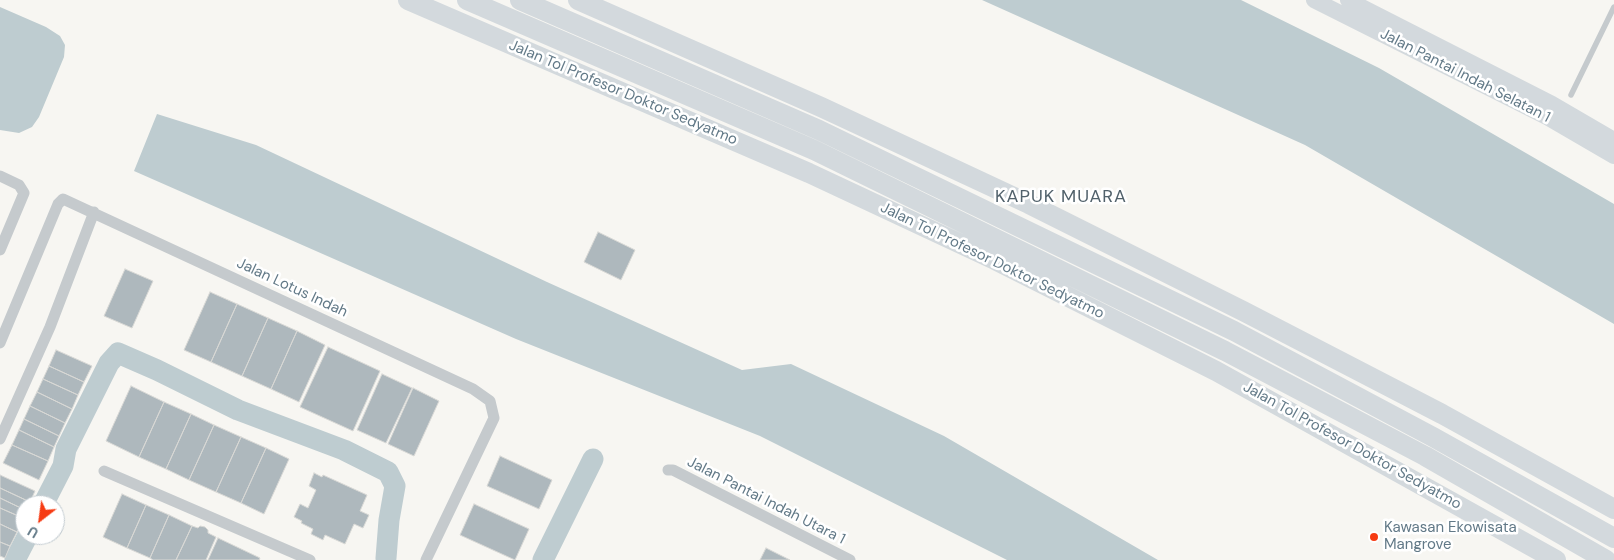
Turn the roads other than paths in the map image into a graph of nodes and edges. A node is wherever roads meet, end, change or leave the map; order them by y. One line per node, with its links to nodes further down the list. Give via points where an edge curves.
1 (408, 0): 23 (highway, Jalan Tol Profesor Doktor Sedyatmo, via 809,173 995,260 1216,371)
2 (467, 0): 24 (highway, Jalan Tol Profesor Doktor Sedyatmo, via 814,150 1225,351 1425,456)
3 (520, 0): 19 (highway, via 819,130 1234,331)
4 (578, 0): 18 (highway, via 821,107 1029,204 1243,310)
5 (1314, 0): 10 (street, Jalan Pantai Indah Selatan 1, via 1547,117)
6 (1348, 0): 9 (street, Jalan Pantai Indah Selatan 1, via 1552,104)
7 (1614, 7): 8 (lane)
8 (1571, 94)
9 (1614, 140)
10 (1614, 156)
11 (0, 176): 13 (street, via 23,190 23,199)
12 (94, 212): 14 (street, Jalan Lotus Indah, via 62,200 58,204); 15 (street, via 50,326); 21 (street, Jalan Lotus Indah, via 473,389 490,401 494,418)
13 (0, 250)
14 (0, 343)
15 (0, 439)
16 (668, 470): 22 (street, Jalan Pantai Indah Utara 1)
17 (104, 471): 20 (street)
18 (1614, 509)
19 (1614, 538)
20 (310, 560)
21 (426, 560)
22 (850, 560)
23 (1556, 560)
24 (1606, 560)

